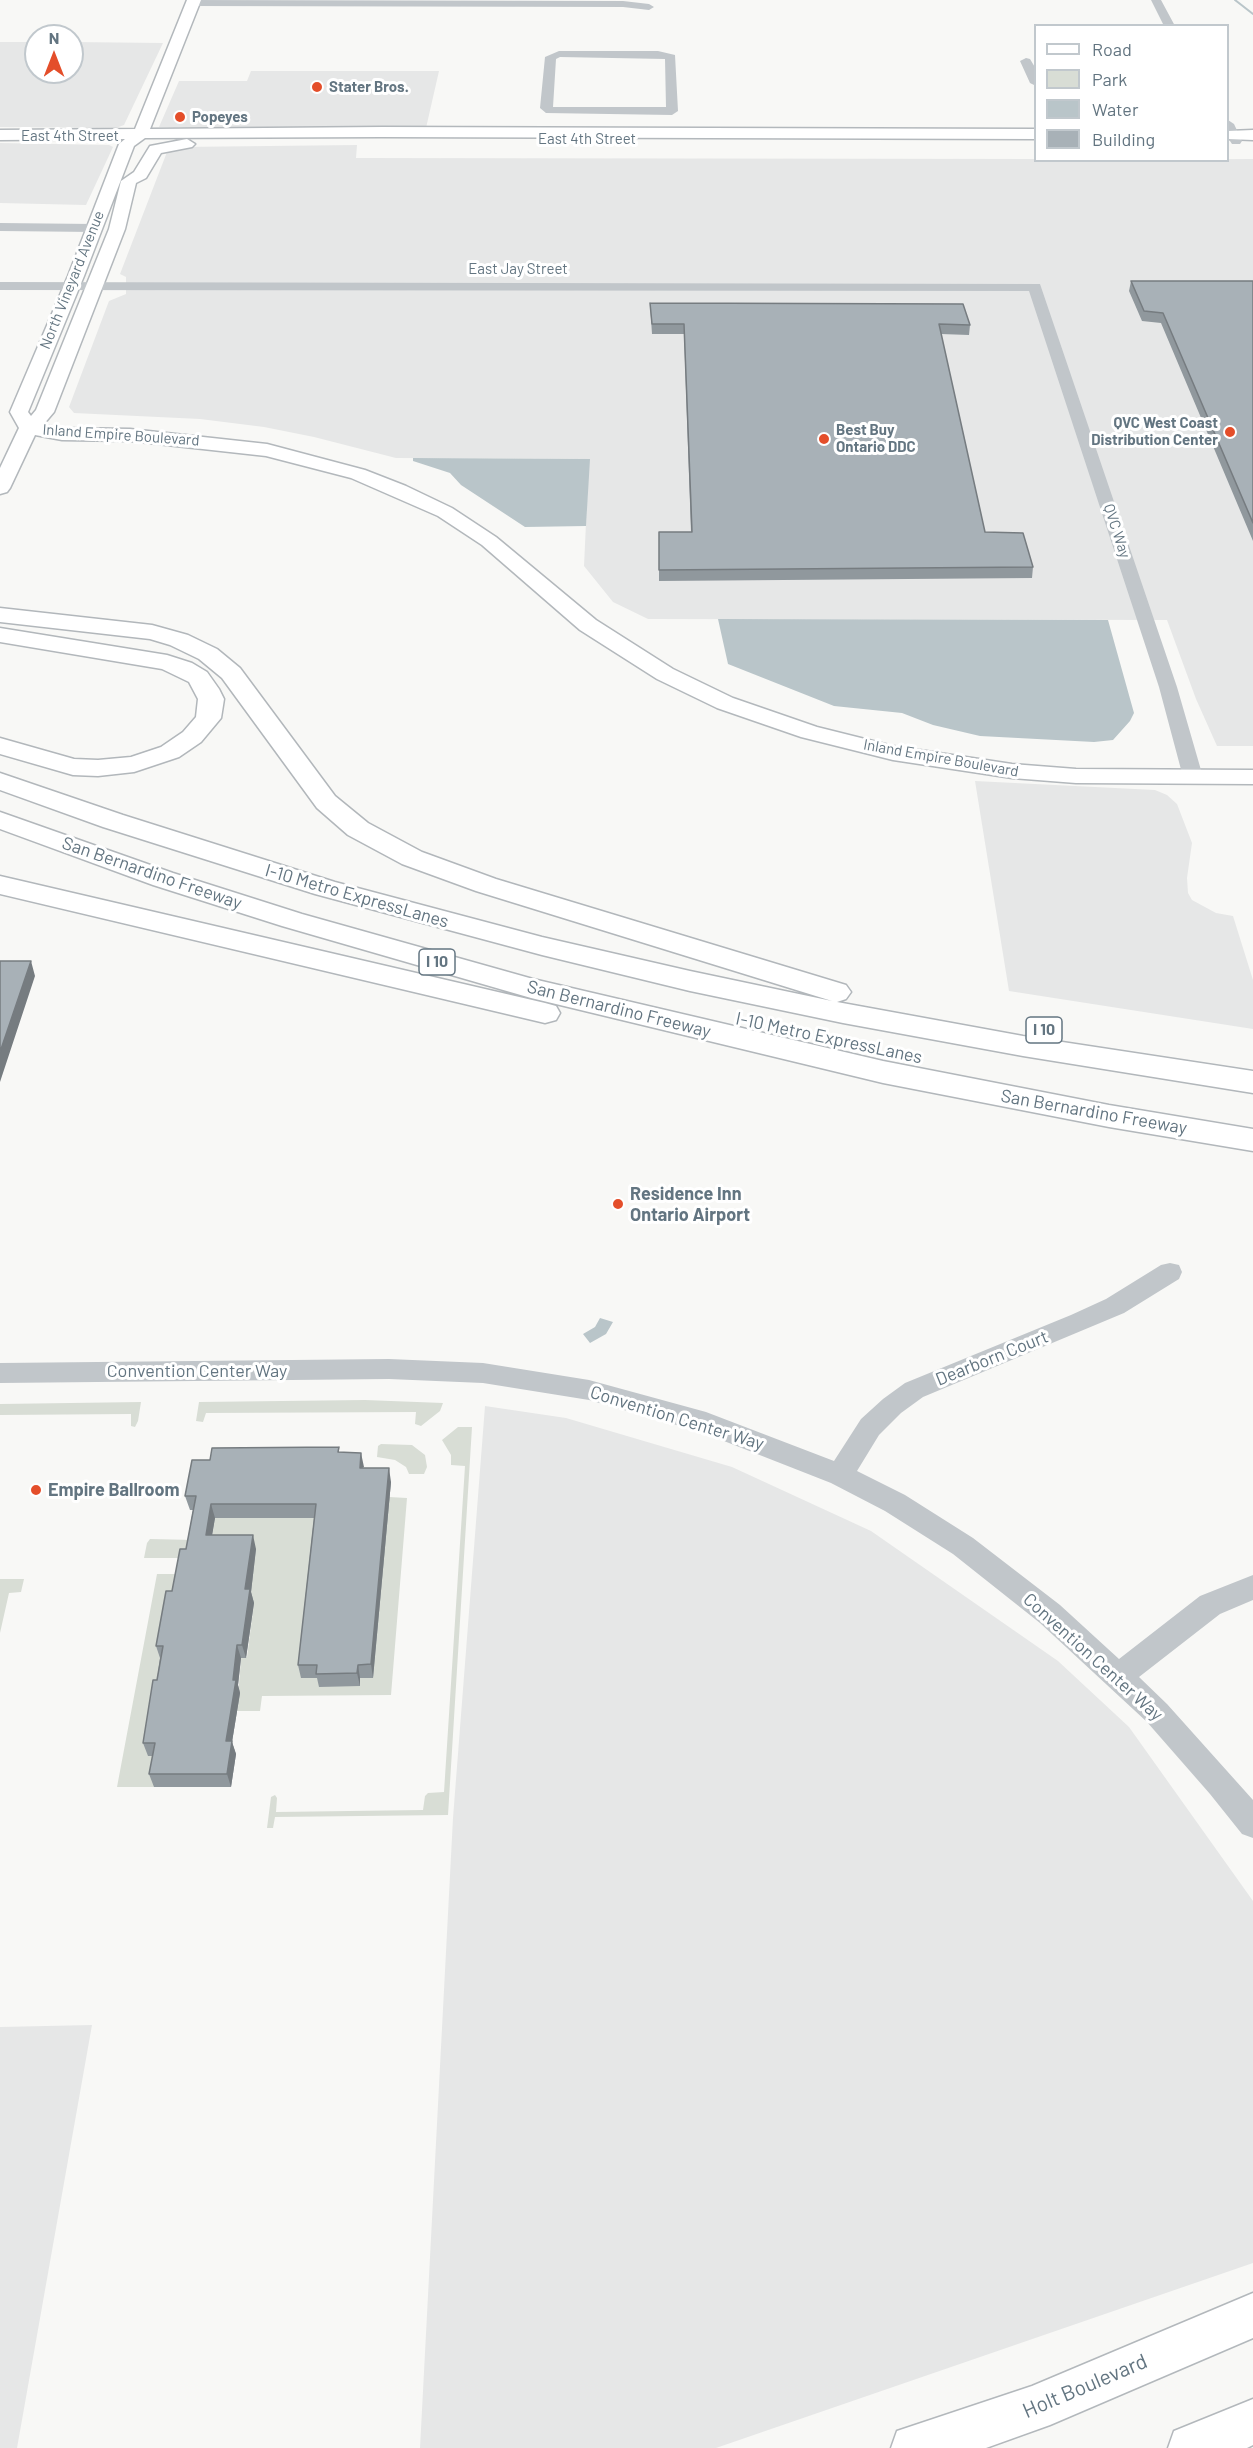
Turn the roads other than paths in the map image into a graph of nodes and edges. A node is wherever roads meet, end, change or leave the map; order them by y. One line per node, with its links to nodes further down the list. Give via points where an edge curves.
1 (1156, 0): 4 (street)
2 (193, 2): 3 (street); 15 (main road, North Vineyard Avenue)
3 (649, 7)
4 (1169, 24)
5 (1026, 61): 6 (street)
6 (1034, 81)
7 (589, 113): 8 (street); 8 (street, via 547,110 551,57 670,57 672,111); 9 (street)
8 (607, 113): 10 (street)
9 (588, 133): 10 (main road, East 4th Street); 15 (main road, East 4th Street)
10 (607, 133): 11 (main road, East 4th Street)
11 (1034, 134)
12 (0, 135): 15 (main road, East 4th Street)
13 (1230, 135): 14 (main road); 18 (main road)
14 (1253, 135)
15 (139, 136): 16 (main road, East 4th Street, via 158,140); 19 (main road, North Vineyard Avenue, via 142,147); 20 (main road, North Vineyard Avenue, via 127,144)
16 (318, 141): 17 (main road, East 4th Street); 19 (main road, via 164,146 155,149 140,175)
17 (1034, 141)
18 (1253, 141)
19 (129, 181): 23 (main road, North Vineyard Avenue)
20 (108, 191): 22 (main road, North Vineyard Avenue); 23 (main road, via 116,197 109,221)
21 (0, 227): 22 (street)
22 (94, 228): 25 (main road, North Vineyard Avenue)
23 (117, 229): 26 (main road, North Vineyard Avenue)
24 (0, 286): 25 (street, East Jay Street)
25 (71, 286): 26 (street, East Jay Street); 28 (main road, North Vineyard Avenue, via 18,412)
26 (95, 286): 27 (street, East Jay Street); 28 (main road, North Vineyard Avenue, via 45,412)
27 (1035, 287): 35 (street, QVC Way, via 1168,687)
28 (29, 428): 29 (main road, North Vineyard Avenue); 35 (main road, Inland Empire Boulevard, via 62,434 218,443 277,452 399,489 445,512 489,541 588,625 665,674 725,703 808,732 893,753 1012,771 1077,776)
29 (0, 488)
30 (0, 615): 41 (highway, via 152,632 208,654 231,673 326,802 358,829 412,858 486,885)
31 (0, 635): 32 (highway, via 167,662 198,677 211,699 206,722 186,743 134,764 73,767)
32 (0, 746)
33 (1253, 762): 35 (main road)
34 (0, 764): 41 (highway, I 10, via 339,875 582,937)
35 (1191, 769): 36 (main road)
36 (1253, 777)
37 (0, 781): 44 (highway, I-10 Metro ExpressLanes, via 325,888 542,946 854,1016)
38 (0, 800): 45 (highway, I-10 Metro ExpressLanes, via 305,904 533,968 788,1030 1064,1086)
39 (0, 820): 43 (highway, San Bernardino Freeway / I 10, via 162,879 412,955)
40 (0, 885): 43 (highway, via 644,1035 787,1065)
41 (836, 992): 42 (highway, I 10, via 982,1020)
42 (1253, 1063)
43 (883, 1072): 46 (highway, San Bernardino Freeway / I 10)
44 (1253, 1082)
45 (1253, 1118)
46 (1253, 1140)
47 (1170, 1272): 49 (street, Dearborn Court, via 1080,1322 914,1390 870,1427)
48 (0, 1372): 49 (street, Convention Center Way, via 389,1369 483,1373 638,1402 706,1423)
49 (840, 1475): 51 (street, Convention Center Way, via 895,1503 963,1546 1050,1614)
50 (1253, 1587): 51 (street, via 1210,1605)
51 (1118, 1677): 52 (street, Convention Center Way, via 1157,1713)
52 (1253, 1824)
53 (1253, 2315): 55 (main road, Holt Boulevard, via 1034,2409)
54 (1253, 2422): 56 (main road)
55 (914, 2448)
56 (1191, 2448)

